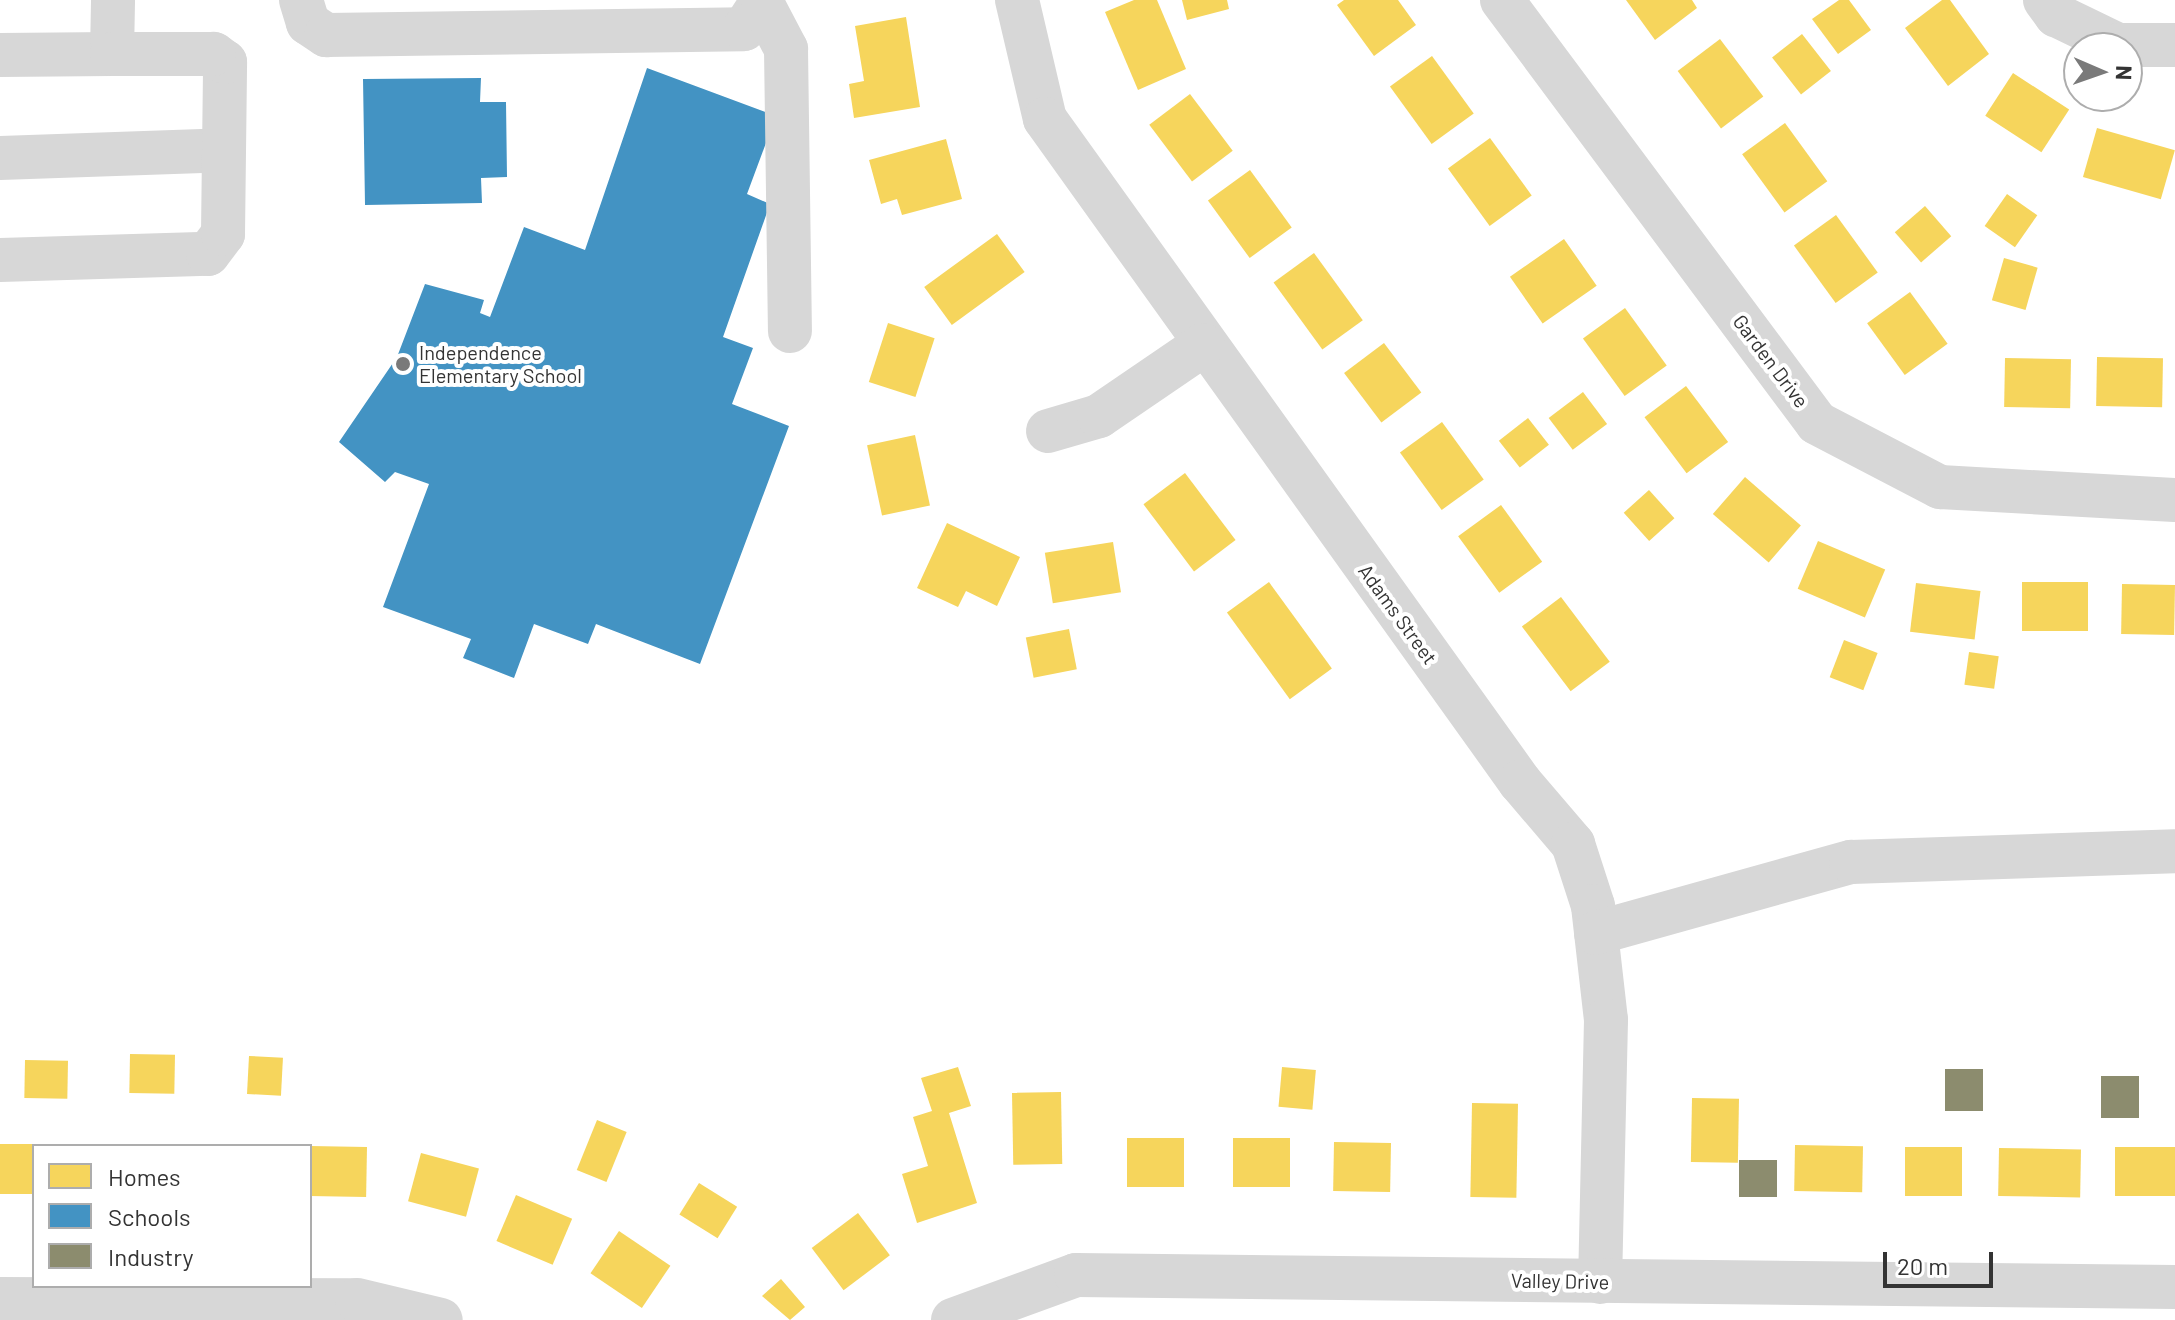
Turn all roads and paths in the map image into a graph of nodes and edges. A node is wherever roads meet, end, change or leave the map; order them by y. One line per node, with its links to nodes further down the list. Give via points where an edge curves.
1 (113, 0): 8 (street)
2 (301, 0): 6 (street, via 308,23 326,35 744,29)
3 (1017, 0): 14 (street, Adams Street, via 1045,119)
4 (1502, 0): 16 (street, Garden Drive, via 1817,423 1940,487)
5 (2045, 0): 7 (street, via 2056,15 2118,45)
6 (763, 2): 13 (street, via 786,49)
7 (2175, 45)
8 (112, 54): 9 (street); 10 (street, via 214,54 225,62)
9 (0, 55)
10 (224, 150): 11 (street); 12 (street, via 223,234 208,254)
11 (0, 158)
12 (0, 260)
13 (790, 331)
14 (1203, 345): 15 (street, via 1099,416); 18 (street, Adams Street, via 1520,782 1573,844)
15 (1048, 431)
16 (2175, 500)
17 (2175, 851): 18 (street, via 1851,862)
18 (1596, 933): 19 (street, Adams Street, via 1606,1020)
19 (1600, 1282): 20 (street, Valley Drive); 24 (street, Valley Drive, via 1076,1275)
20 (2175, 1287)
21 (0, 1299): 22 (street)
22 (201, 1310): 23 (street, via 357,1300)
23 (441, 1320)
24 (953, 1320)

